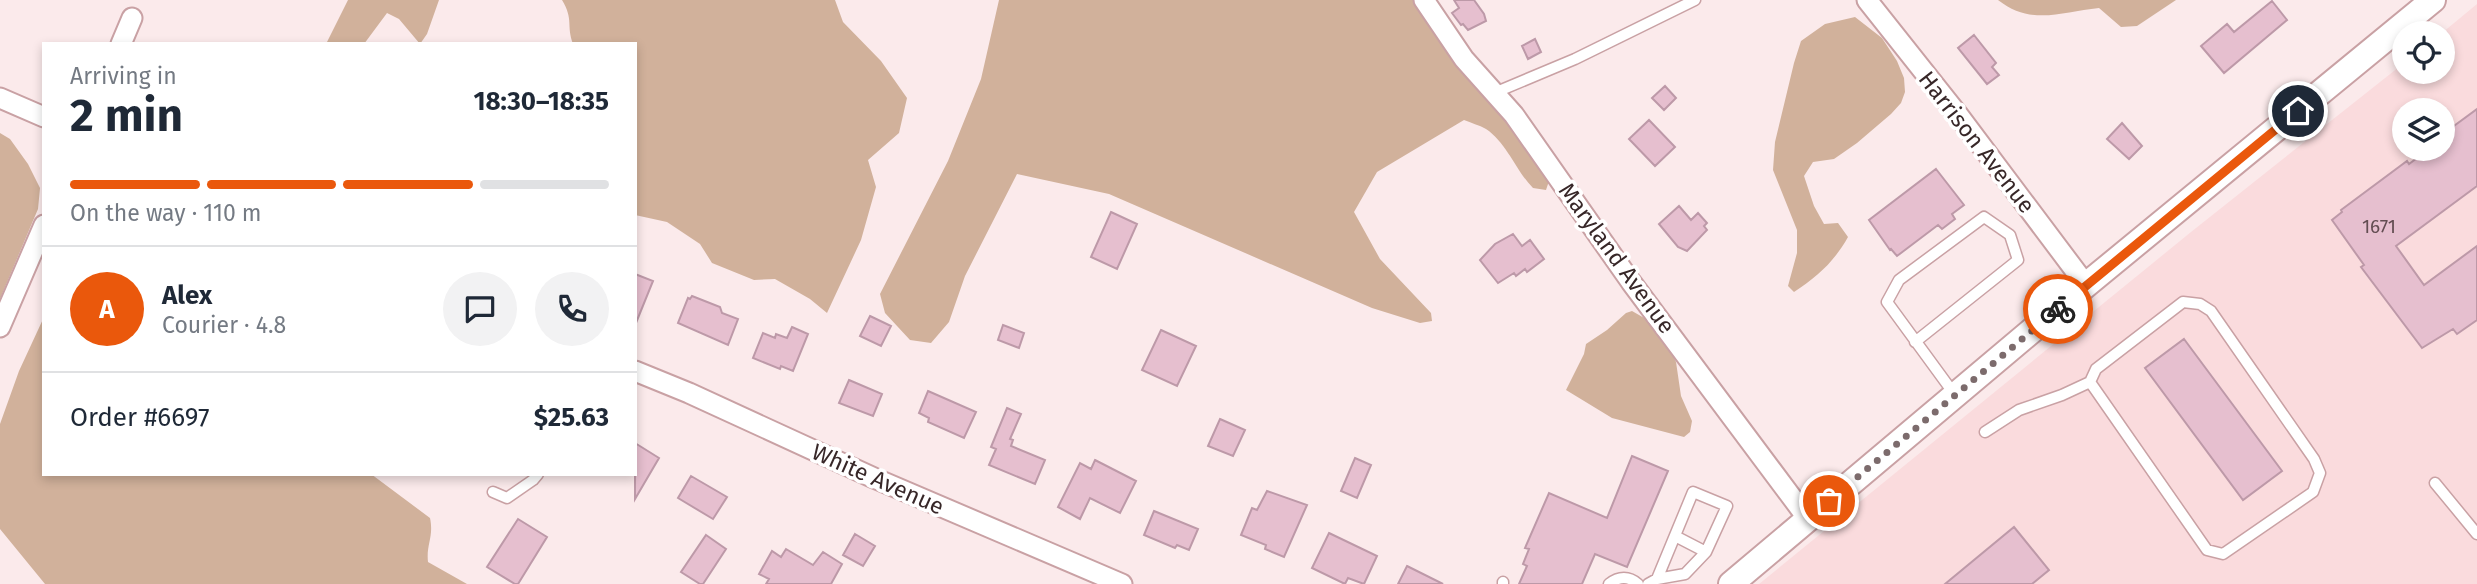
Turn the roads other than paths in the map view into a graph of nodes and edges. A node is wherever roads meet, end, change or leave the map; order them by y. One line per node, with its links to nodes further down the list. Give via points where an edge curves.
1 (1424, 0): 7 (street, Maryland Avenue)
2 (1695, 0): 7 (lane)
3 (1867, 0): 11 (street, Harrison Avenue)
4 (2434, 0): 11 (street)
5 (132, 18): 6 (street)
6 (122, 42)
7 (1494, 93): 21 (street, Maryland Avenue)
8 (0, 98): 9 (street)
9 (42, 116)
10 (42, 230): 12 (street)
11 (2086, 285): 16 (street)
12 (0, 327)
13 (1915, 342): 13 (lane, via 1887,302 1899,280 1984,217 2010,235 2018,260); 16 (lane)
14 (637, 372): 26 (street, White Avenue)
15 (2090, 382): 15 (lane, via 2207,550 2223,554 2313,492 2320,473 2314,458 2211,311 2200,304 2183,302 2096,369); 17 (lane, via 2019,410)
16 (1955, 395): 21 (street)
17 (1985, 432)
18 (536, 476): 20 (lane, via 507,498)
19 (2435, 483): 22 (lane)
20 (493, 492)
21 (1808, 519): 29 (street)
22 (2477, 534)
23 (1675, 536): 24 (lane); 24 (lane, via 1693,492 1727,506); 25 (lane)
24 (1706, 552): 25 (lane, via 1685,574)
25 (1652, 581)
26 (1122, 584)
27 (1609, 584): 28 (lane, via 1625,577)
28 (1638, 584)
29 (1731, 584)

